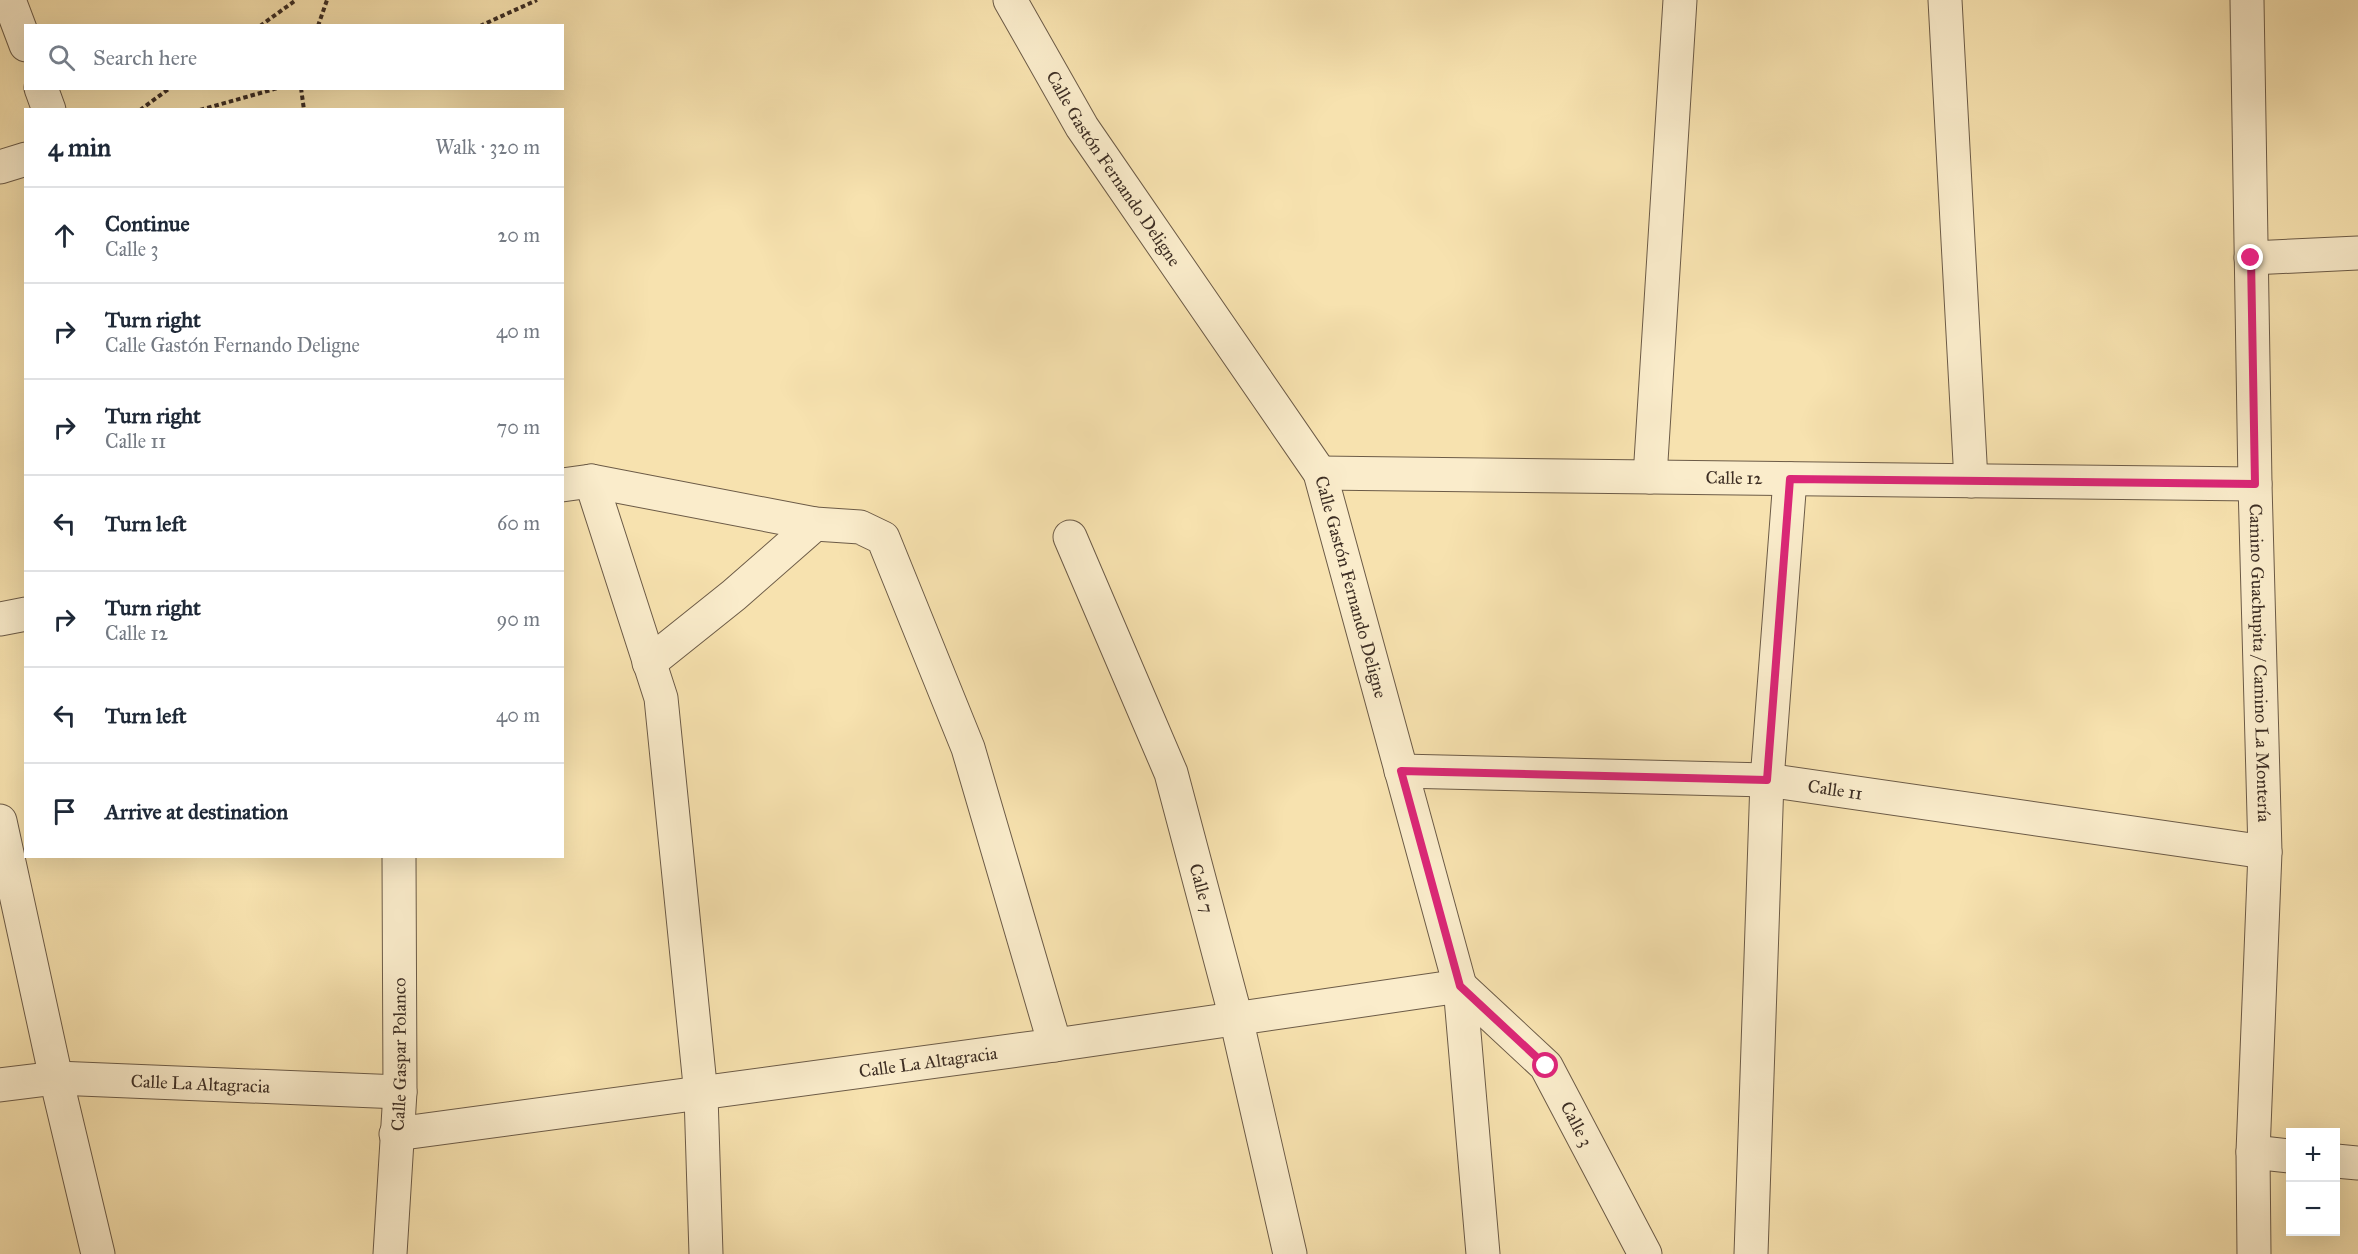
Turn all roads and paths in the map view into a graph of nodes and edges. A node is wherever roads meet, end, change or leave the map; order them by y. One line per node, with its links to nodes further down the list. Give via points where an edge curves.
1 (9, 0): 12 (street)
2 (296, 0): 9 (path)
3 (327, 0): 10 (path)
4 (537, 0): 11 (path)
5 (1010, 0): 25 (street, Calle Gastón Fernando Deligne, via 1082,127)
6 (1680, 0): 26 (street)
7 (1945, 0): 28 (street)
8 (2247, 0): 24 (street, Camino Guachupita / Camino La Montería)
9 (263, 24)
10 (319, 24)
11 (484, 24)
12 (24, 40)
13 (42, 90): 17 (street)
14 (167, 90): 18 (path)
15 (271, 90): 19 (path)
16 (301, 90): 20 (path)
17 (48, 108)
18 (143, 108)
19 (207, 108)
20 (304, 108)
21 (24, 160): 22 (street)
22 (0, 167)
23 (2358, 253): 24 (street)
24 (2251, 258): 30 (street, Camino Guachupita / Camino La Montería)
25 (1320, 473): 26 (street, Calle 12); 36 (street, Calle Gastón Fernando Deligne)
26 (1650, 477): 27 (street, Calle 12)
27 (1790, 479): 28 (street, Calle 12); 37 (street)
28 (1971, 481): 30 (street, Calle 12)
29 (577, 483): 31 (street); 35 (street)
30 (2255, 484): 39 (street, Camino Guachupita / Camino La Montería)
31 (815, 524): 35 (street); 43 (street, via 860,527 883,538 968,748)
32 (1070, 537): 42 (street, Calle 7, via 1171,774)
33 (24, 614): 34 (street)
34 (0, 619)
35 (650, 663): 47 (street, via 661,698)
36 (1401, 771): 37 (street, Calle 11); 41 (street, Calle Gastón Fernando Deligne)
37 (1767, 780): 39 (street, Calle 11); 59 (street)
38 (0, 821): 44 (street)
39 (2265, 852): 49 (street, Camino Guachupita / Camino La Montería)
40 (399, 858): 46 (street, Calle Gaspar Polanco)
41 (1460, 986): 42 (street, Calle La Altagracia); 57 (street, Calle Gastón Fernando Deligne); 58 (street, Calle 3, via 1546,1066)
42 (1236, 1018): 43 (street, Calle La Altagracia); 56 (street, Calle 7)
43 (1055, 1045): 47 (street, Calle La Altagracia)
44 (56, 1078): 45 (street, Calle La Altagracia); 46 (street, Calle La Altagracia); 53 (street)
45 (0, 1084)
46 (400, 1092): 48 (street, Calle Gaspar Polanco)
47 (701, 1095): 48 (street, Calle La Altagracia); 55 (street)
48 (396, 1134): 54 (street, Calle Gaspar Polanco)
49 (2253, 1152): 50 (street); 60 (street, Camino Guachupita / Camino La Montería)
50 (2286, 1156)
51 (2340, 1161): 52 (street)
52 (2358, 1163)
53 (98, 1254)
54 (390, 1254)
55 (706, 1254)
56 (1290, 1254)
57 (1483, 1254)
58 (1645, 1254)
59 (1751, 1254)
60 (2254, 1254)

